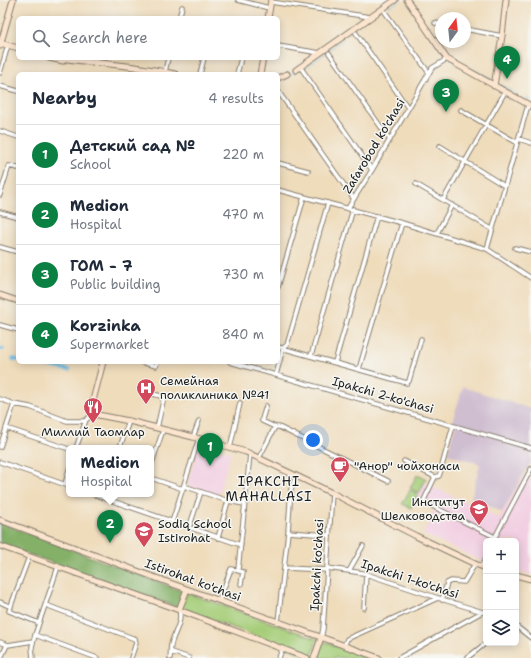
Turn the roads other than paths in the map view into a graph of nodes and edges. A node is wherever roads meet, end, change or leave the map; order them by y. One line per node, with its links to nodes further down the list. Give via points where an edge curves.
1 (13, 0): 16 (main road)
2 (238, 0): 8 (street)
3 (395, 0): 12 (main road)
4 (407, 0): 23 (main road)
5 (506, 0): 15 (main road)
6 (271, 1): 8 (main road); 12 (street)
7 (182, 7): 10 (street)
8 (269, 8): 11 (main road)
9 (385, 12): 37 (street)
10 (180, 16)
11 (268, 16)
12 (371, 17): 21 (main road)
13 (471, 30): 15 (street)
14 (356, 33): 46 (street)
15 (502, 36): 41 (main road)
16 (0, 45): 18 (main road)
17 (280, 46): 21 (street)
18 (8, 47): 19 (main road); 20 (main road); 36 (street)
19 (16, 48)
20 (16, 50)
21 (322, 53): 30 (main road)
22 (329, 53): 51 (street)
23 (447, 59): 37 (street, Zafarobod ko'chasi, via 432,68); 41 (main road)
24 (59, 60): 31 (main road)
25 (72, 60): 31 (main road)
26 (167, 60): 32 (street)
27 (204, 60): 33 (street)
28 (240, 60): 34 (street)
29 (263, 60): 35 (main road)
30 (298, 69): 58 (street)
31 (154, 72)
32 (164, 72)
33 (200, 72)
34 (238, 72)
35 (260, 72)
36 (0, 73)
37 (429, 73): 46 (street, Zafarobod ko'chasi)
38 (287, 74): 39 (main road)
39 (280, 77)
40 (0, 86): 42 (street)
41 (494, 86): 43 (main road)
42 (16, 90)
43 (505, 92): 45 (main road); 48 (street)
44 (280, 94): 65 (street)
45 (530, 105): 52 (street)
46 (408, 108): 51 (street, Zafarobod ko'chasi)
47 (461, 110): 48 (street)
48 (487, 124): 52 (street); 55 (street)
49 (0, 131): 50 (street)
50 (16, 136)
51 (390, 140): 58 (street, Zafarobod ko'chasi)
52 (518, 141): 53 (street); 79 (street)
53 (531, 143)
54 (440, 146): 55 (street)
55 (465, 162): 61 (street); 66 (street)
56 (280, 164): 59 (street)
57 (16, 168): 63 (street, via 9,166)
58 (372, 170): 65 (street, Zafarobod ko'chasi)
59 (308, 171)
60 (416, 184): 66 (street)
61 (503, 185)
62 (280, 191): 64 (street, Zafarobod ko'chasi)
63 (0, 195)
64 (304, 197): 67 (street, Zafarobod ko'chasi); 83 (street)
65 (354, 199): 69 (street, Zafarobod ko'chasi)
66 (443, 200): 68 (street)
67 (328, 203): 69 (street, Zafarobod ko'chasi); 90 (street)
68 (452, 205): 75 (street); 76 (street)
69 (348, 208): 70 (street)
70 (353, 210): 73 (street); 91 (street)
71 (0, 212): 72 (street)
72 (16, 216)
73 (377, 216): 74 (street); 93 (street)
74 (402, 223): 76 (street); 97 (street)
75 (490, 228)
76 (437, 233): 79 (street)
77 (0, 247): 80 (street)
78 (516, 248): 81 (street)
79 (487, 249): 82 (street)
80 (16, 251)
81 (531, 252)
82 (531, 278)
83 (280, 280)
84 (0, 295): 85 (main road)
85 (16, 299)
86 (0, 325): 87 (street)
87 (16, 329)
88 (421, 339): 97 (street, via 408,382)
89 (280, 347): 90 (street)
90 (284, 348): 91 (street); 92 (street)
91 (311, 356): 93 (street)
92 (280, 362)
93 (335, 362): 97 (street)
94 (104, 364): 104 (main road)
95 (237, 364): 98 (street, Ipakchi 2-ko'chasi)
96 (279, 364): 98 (street)
97 (359, 370)
98 (276, 375): 108 (street, Ipakchi 2-ko'chasi)
99 (143, 391): 111 (street, via 164,397)
100 (0, 399): 102 (street)
101 (240, 403): 118 (street)
102 (14, 404): 105 (street, via 24,405 70,422); 110 (street)
103 (266, 406): 109 (street, via 262,420)
104 (93, 414): 105 (street); 106 (main road)
105 (85, 421): 114 (street)
106 (129, 421): 111 (main road); 115 (street)
107 (199, 421): 113 (street)
108 (453, 426): 119 (street, Ipakchi 2-ko'chasi); 127 (street, via 439,476)
109 (275, 427): 122 (street); 129 (street)
110 (6, 428): 116 (street); 117 (street)
111 (157, 428): 112 (main road)
112 (163, 430): 113 (main road); 121 (street)
113 (196, 438): 118 (main road); 131 (street)
114 (77, 445)
115 (121, 445)
116 (0, 447)
117 (66, 448)
118 (230, 448): 120 (main road)
119 (531, 448)
120 (250, 454): 122 (main road); 136 (street)
121 (154, 457)
122 (259, 458): 126 (main road)
123 (404, 461): 127 (street)
124 (0, 462): 130 (street)
125 (531, 469): 144 (street)
126 (296, 476): 133 (main road); 140 (street, via 290,489)
127 (435, 476): 143 (street, via 424,502)
128 (154, 479): 131 (street)
129 (388, 481)
130 (66, 485)
131 (184, 488): 132 (street); 138 (street)
132 (202, 492): 135 (street); 139 (street)
133 (332, 493): 141 (street, Ipakchi ko'chasi); 149 (main road, via 406,532)
134 (101, 497): 138 (street)
135 (228, 501): 136 (street); 142 (street)
136 (244, 504): 145 (street)
137 (0, 520): 160 (main road, Istirohat ko'chasi)
138 (172, 522): 139 (street)
139 (189, 528): 142 (street)
140 (288, 532): 141 (street); 152 (street)
141 (328, 536): 153 (street, Ipakchi ko'chasi)
142 (218, 538): 145 (street)
143 (492, 538)
144 (495, 538)
145 (241, 545): 154 (street)
146 (0, 546): 148 (main road)
147 (362, 546): 155 (street)
148 (29, 557): 151 (main road); 165 (street)
149 (475, 564): 150 (main road); 161 (street, via 464,582 447,583)
150 (483, 566)
151 (58, 567): 164 (street); 167 (main road)
152 (285, 568): 153 (street, Ipakchi 1-ko'chasi); 170 (street)
153 (327, 569): 155 (street, Ipakchi 1-ko'chasi); 174 (street, Ipakchi ko'chasi)
154 (238, 570): 159 (street, via 243,572); 162 (street, via 232,568)
155 (349, 570): 156 (street, Ipakchi 1-ko'chasi)
156 (366, 574): 161 (street, Ipakchi 1-ko'chasi); 166 (street)
157 (519, 576): 158 (main road)
158 (531, 579)
159 (241, 584)
160 (187, 589): 162 (main road, Istirohat ko'chasi); 167 (main road)
161 (440, 599): 168 (street, Ipakchi 1-ko'chasi); 180 (street, via 347,639)
162 (219, 601): 170 (main road, Istirohat ko'chasi)
163 (0, 602): 165 (street)
164 (46, 605): 171 (street); 186 (street, via 135,639)
165 (10, 607): 171 (street, via 10,611)
166 (364, 608)
167 (180, 610): 181 (main road); 182 (street, via 181,616 171,646)
168 (483, 612)
169 (483, 613): 193 (street)
170 (278, 622): 174 (main road, Istirohat ko'chasi)
171 (39, 623): 173 (street)
172 (519, 628): 175 (street)
173 (35, 635): 176 (street); 185 (street)
174 (321, 638): 180 (main road, Istirohat ko'chasi); 191 (main road)
175 (531, 638)
176 (33, 641): 178 (street); 184 (street)
177 (0, 642): 178 (street)
178 (6, 645): 183 (street)
179 (483, 645): 194 (street)
180 (344, 646): 192 (main road, Istirohat ko'chasi)
181 (282, 649): 189 (street); 190 (main road)
182 (172, 652): 187 (street); 188 (street)
183 (1, 658)
184 (33, 658)
185 (97, 658)
186 (131, 658)
187 (170, 658)
188 (189, 658)
189 (279, 658)
190 (307, 658)
191 (314, 658)
192 (379, 658)
193 (399, 658)
194 (467, 658)

